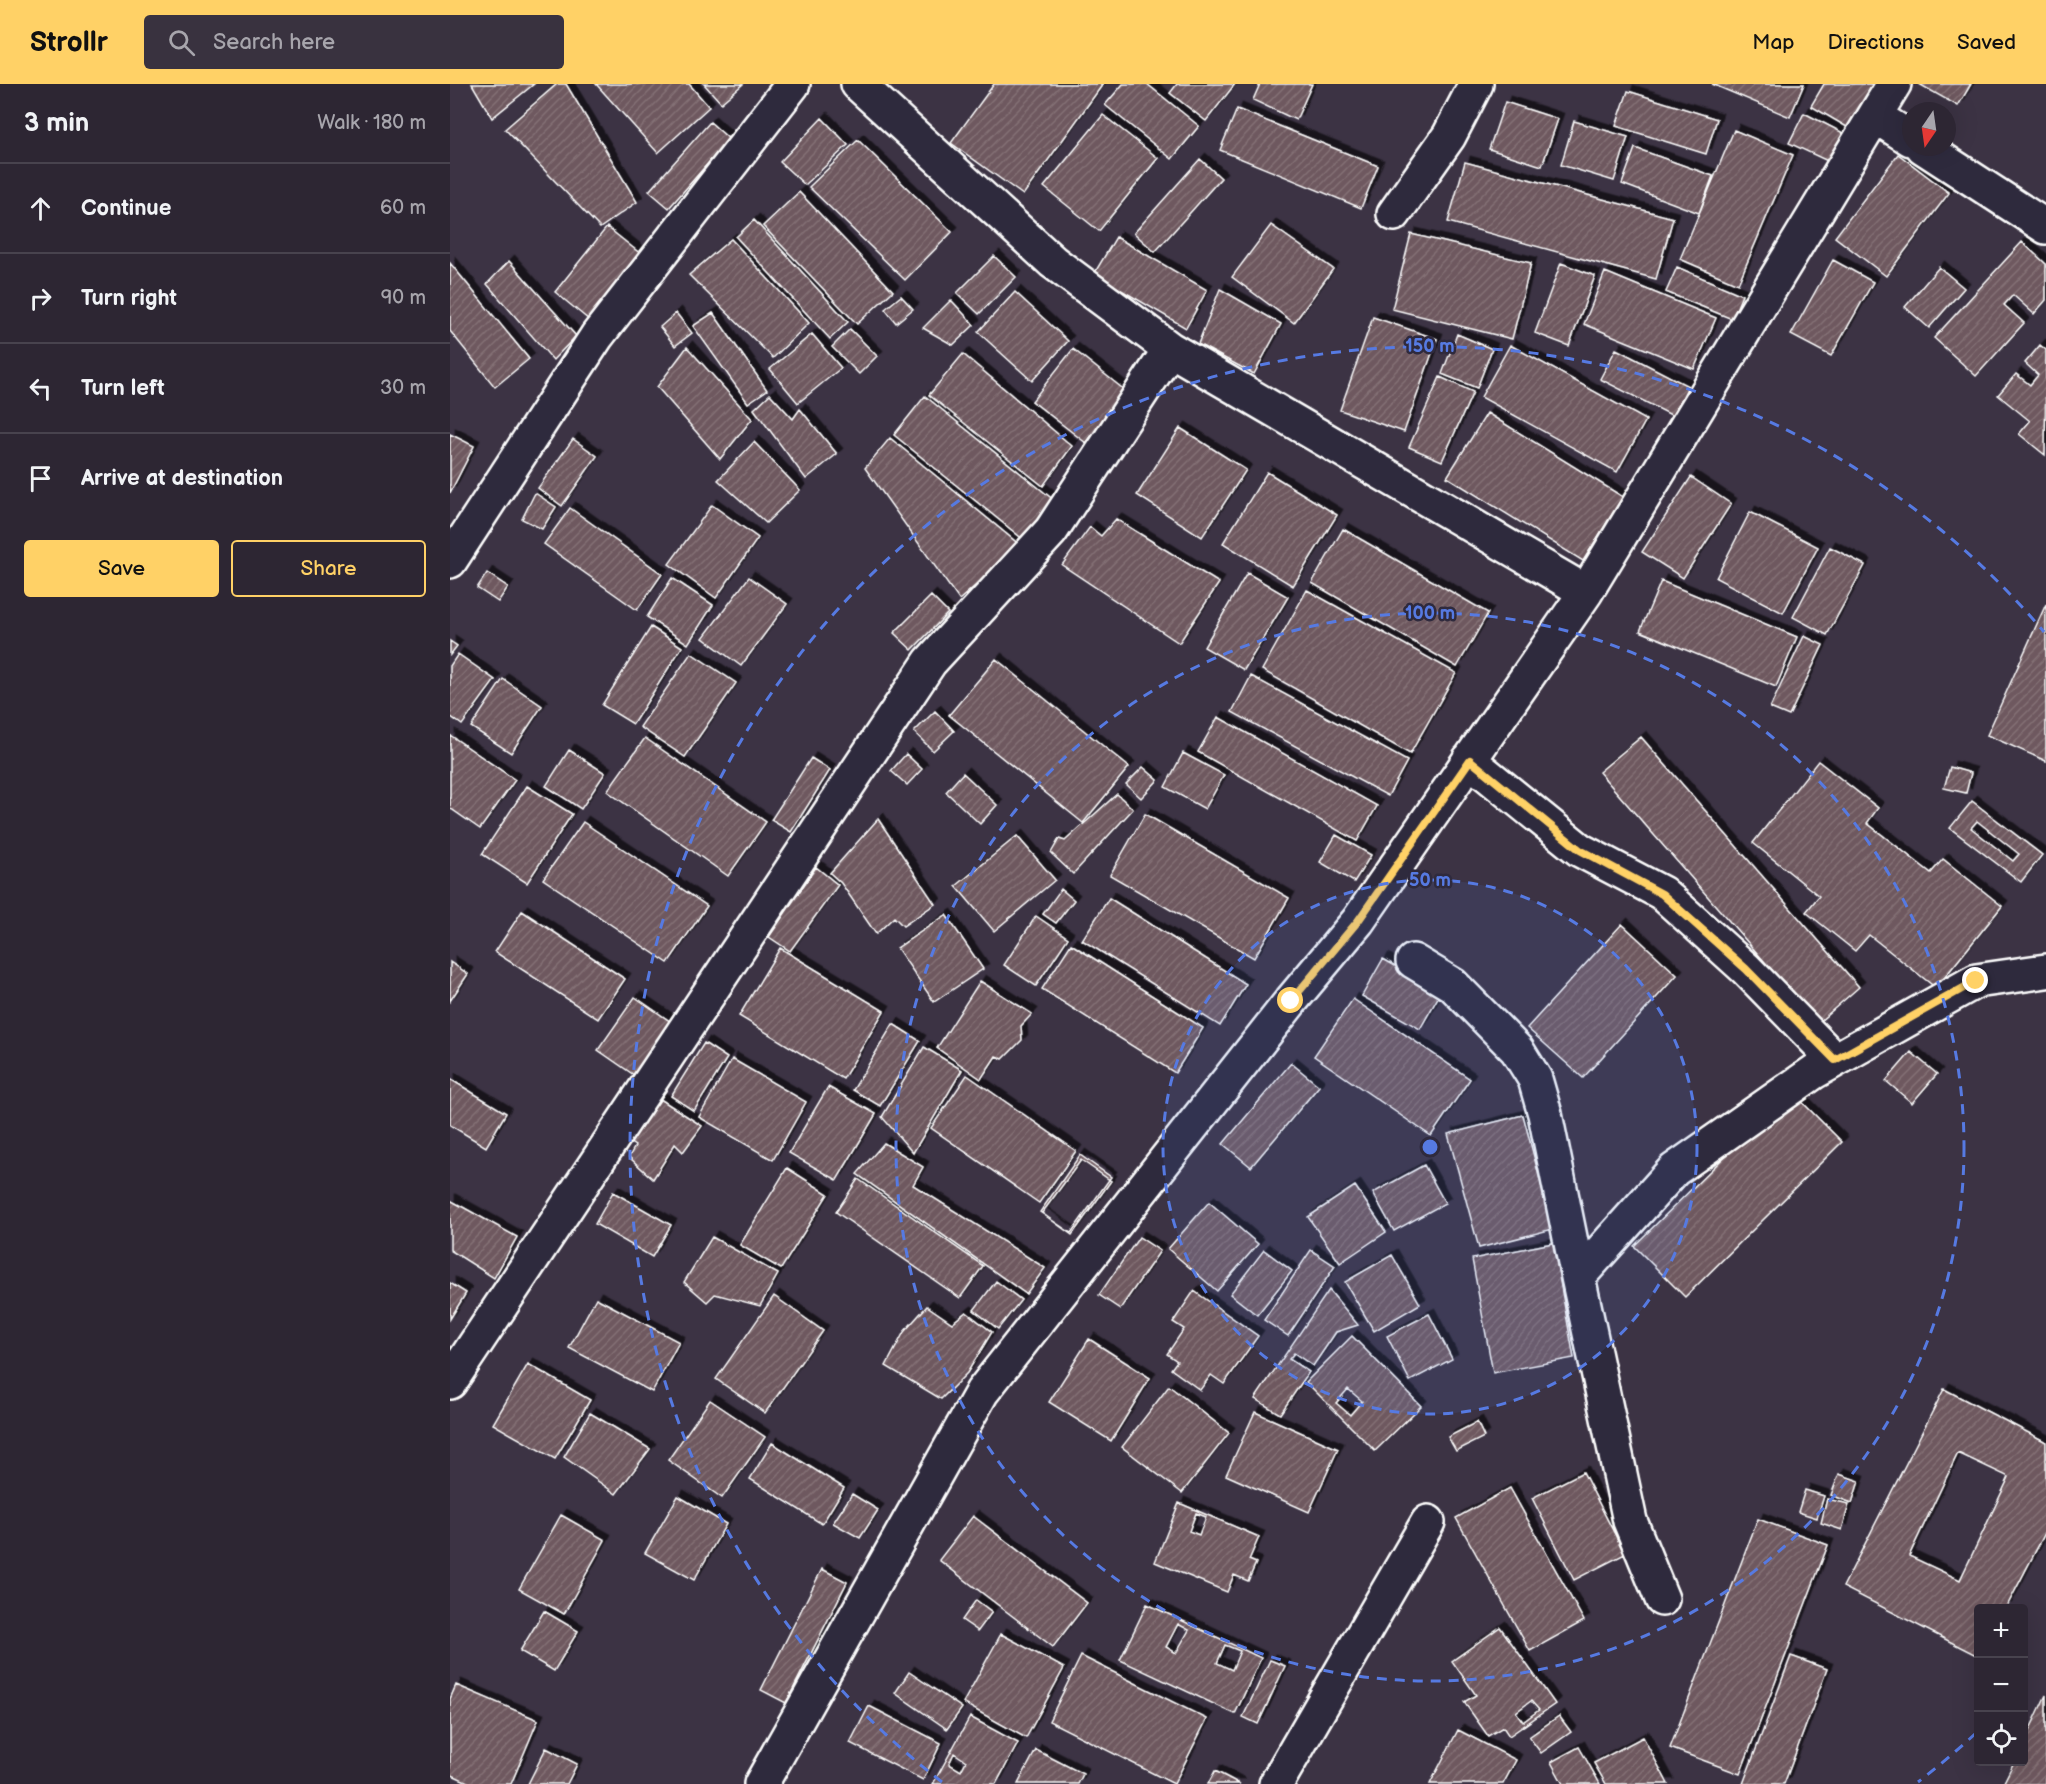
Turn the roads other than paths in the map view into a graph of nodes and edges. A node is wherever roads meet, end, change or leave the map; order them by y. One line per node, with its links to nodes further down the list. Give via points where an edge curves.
1 (794, 84): 11 (street, via 597,336)
2 (858, 84): 10 (street, via 1053,262)
3 (1476, 84): 8 (street, via 1449,136)
4 (1894, 84): 5 (street)
5 (1875, 116): 6 (street); 12 (street)
6 (1902, 133)
7 (1937, 156): 9 (street)
8 (1394, 214)
9 (2046, 227)
10 (1170, 349): 12 (street); 18 (street, via 1051,531 930,662)
11 (450, 561)
12 (1586, 592): 13 (street)
13 (1470, 760): 16 (street, via 1580,850 1662,894 1746,969); 21 (street, via 1358,921 982,1392)
14 (1413, 961): 17 (street, via 1453,985 1517,1050 1535,1079)
15 (2046, 971): 16 (street, via 1976,981)
16 (1835, 1060): 17 (street, via 1674,1170)
17 (1578, 1277): 20 (street, via 1630,1521)
18 (450, 1382)
19 (1428, 1522): 22 (street)
20 (1662, 1599)
21 (760, 1784)
22 (1276, 1784)

